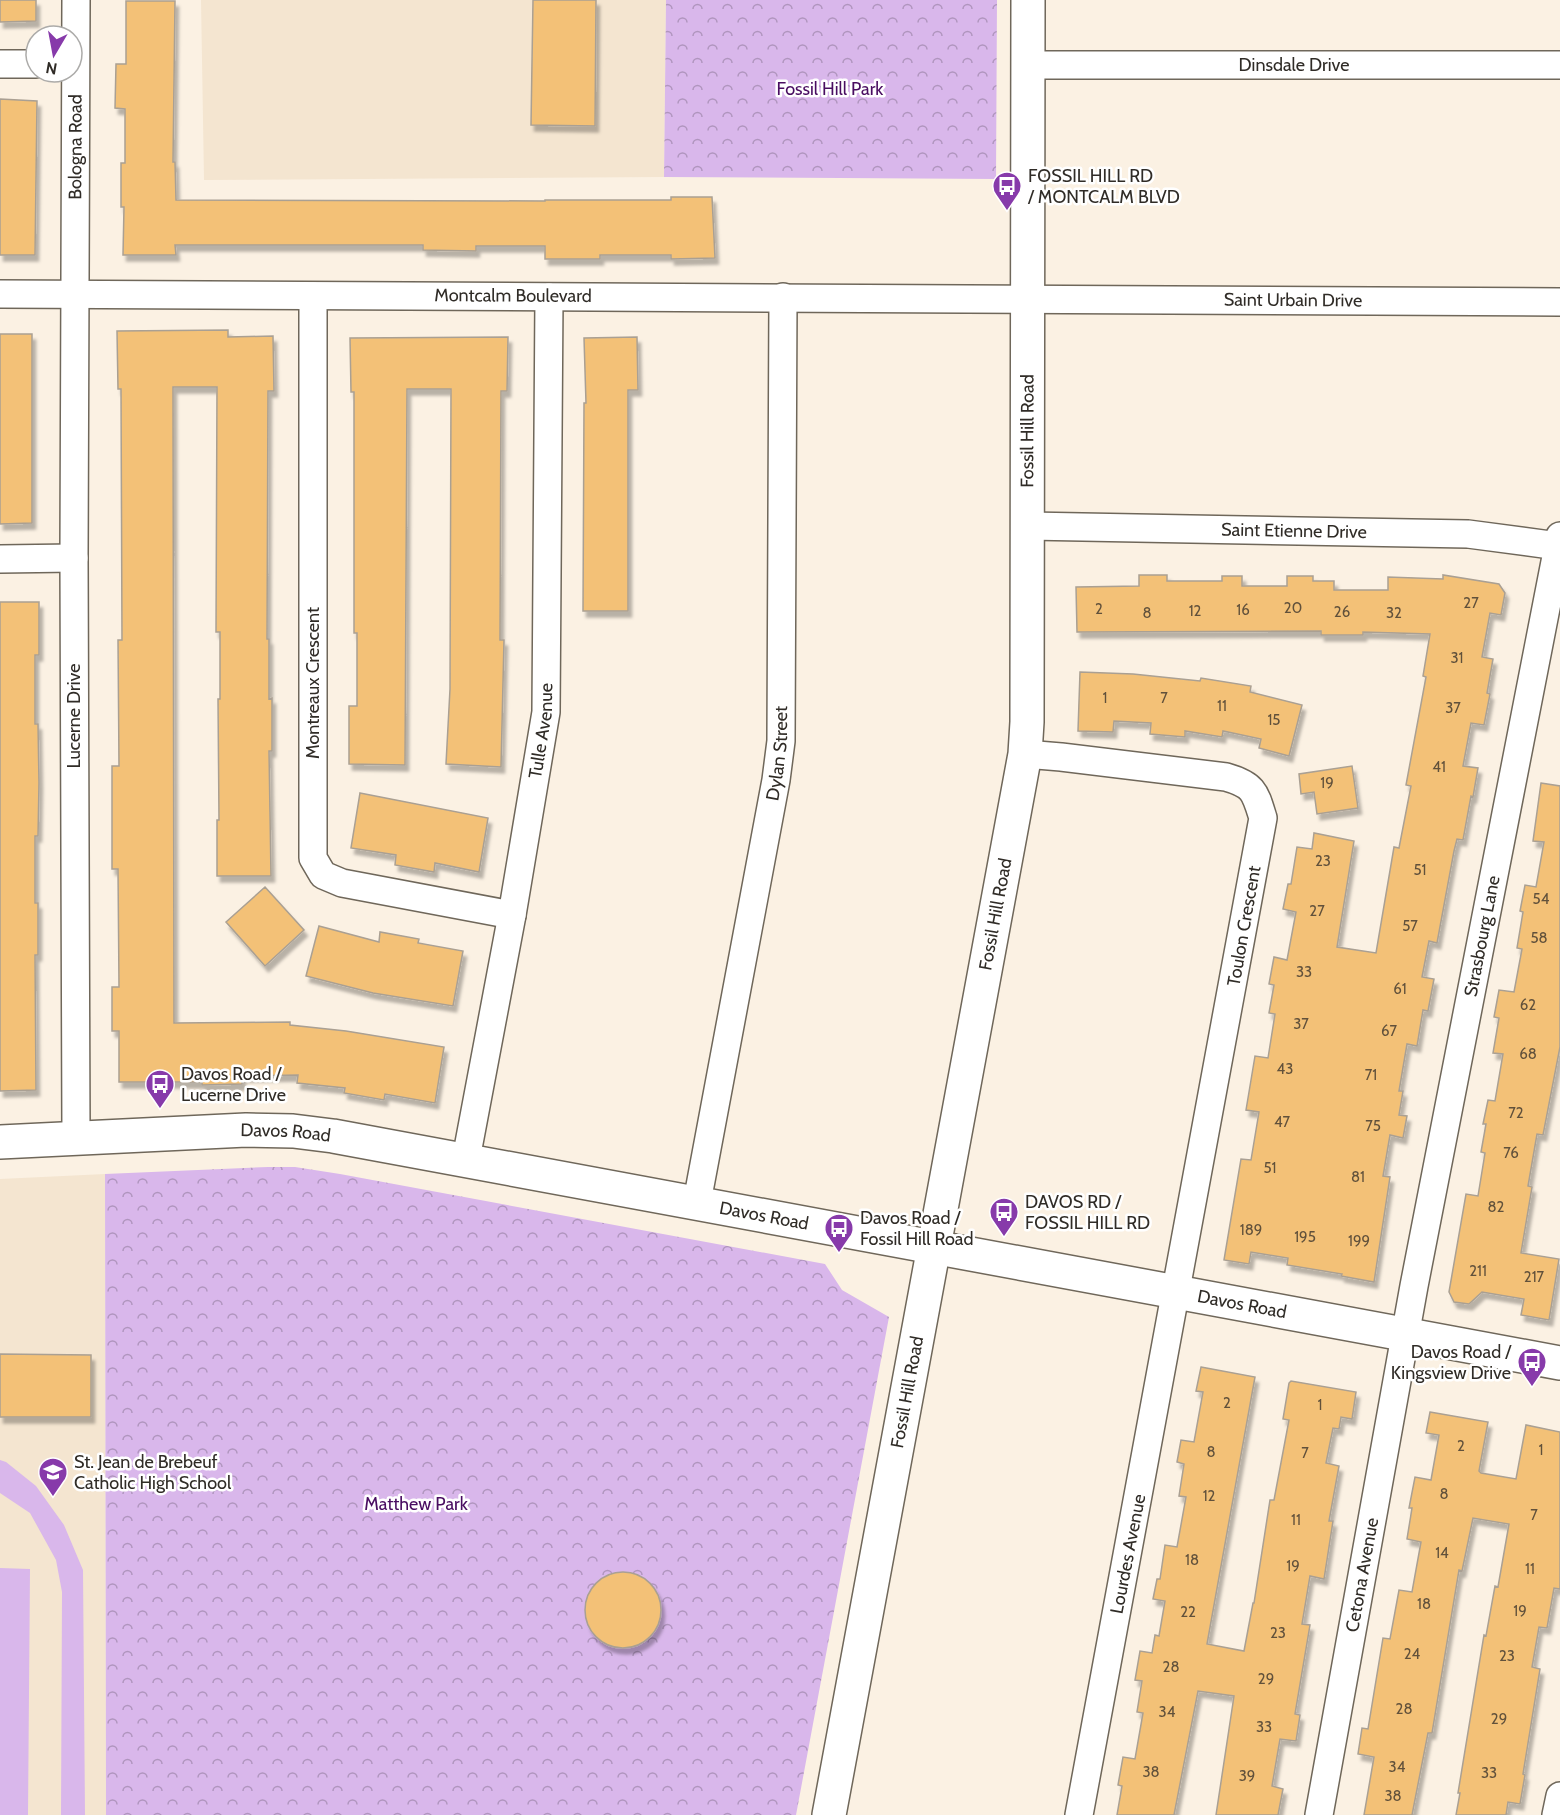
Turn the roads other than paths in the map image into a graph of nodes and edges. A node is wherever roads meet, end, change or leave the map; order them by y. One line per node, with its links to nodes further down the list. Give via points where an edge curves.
1 (76, 0): 3 (street, Bologna Road)
2 (1028, 0): 6 (street, Fossil Hill Road)
3 (75, 24)
4 (0, 64): 5 (street)
5 (24, 64)
6 (1028, 65): 7 (street, Dinsdale Drive); 14 (street, Fossil Hill Road)
7 (1560, 65)
8 (74, 84): 10 (street, Bologna Road)
9 (0, 294): 10 (street, Montcalm Boulevard)
10 (75, 294): 11 (street, Montcalm Boulevard); 18 (street, Lucerne Drive)
11 (313, 296): 12 (street, Montcalm Boulevard); 21 (street, Montreaux Crescent, via 313,858 323,875 342,883)
12 (549, 297): 13 (street, Montcalm Boulevard); 21 (street, Tulle Avenue, via 546,712)
13 (783, 297): 14 (street, Montcalm Boulevard); 25 (street, Dylan Street, via 781,741)
14 (1027, 297): 15 (street, Saint Urbain Drive); 16 (street, Fossil Hill Road)
15 (1560, 302)
16 (1028, 526): 17 (street, Saint Etienne Drive, via 1468,534); 20 (street, Fossil Hill Road)
17 (1559, 541): 28 (street, Strasbourg Lane)
18 (74, 558): 19 (street); 22 (street, Lucerne Drive)
19 (0, 559)
20 (1025, 754): 26 (street, Fossil Hill Road); 27 (street, Toulon Crescent, via 1226,777 1243,782 1256,794 1263,818)
21 (512, 915): 24 (street, Tulle Avenue)
22 (76, 1137): 23 (street, Davos Road); 24 (street, Davos Road, via 293,1131)
23 (0, 1142)
24 (466, 1159): 25 (street, Davos Road)
25 (697, 1202): 26 (street, Davos Road)
26 (934, 1246): 27 (street, Davos Road); 31 (street, Fossil Hill Road)
27 (1176, 1292): 28 (street, Davos Road); 32 (street, Lourdes Avenue)
28 (1405, 1335): 29 (street, Davos Road); 33 (street, Cetona Avenue)
29 (1560, 1363)
30 (1560, 1796): 34 (street)
31 (829, 1815)
32 (1079, 1815)
33 (1319, 1815)
34 (1556, 1815)

